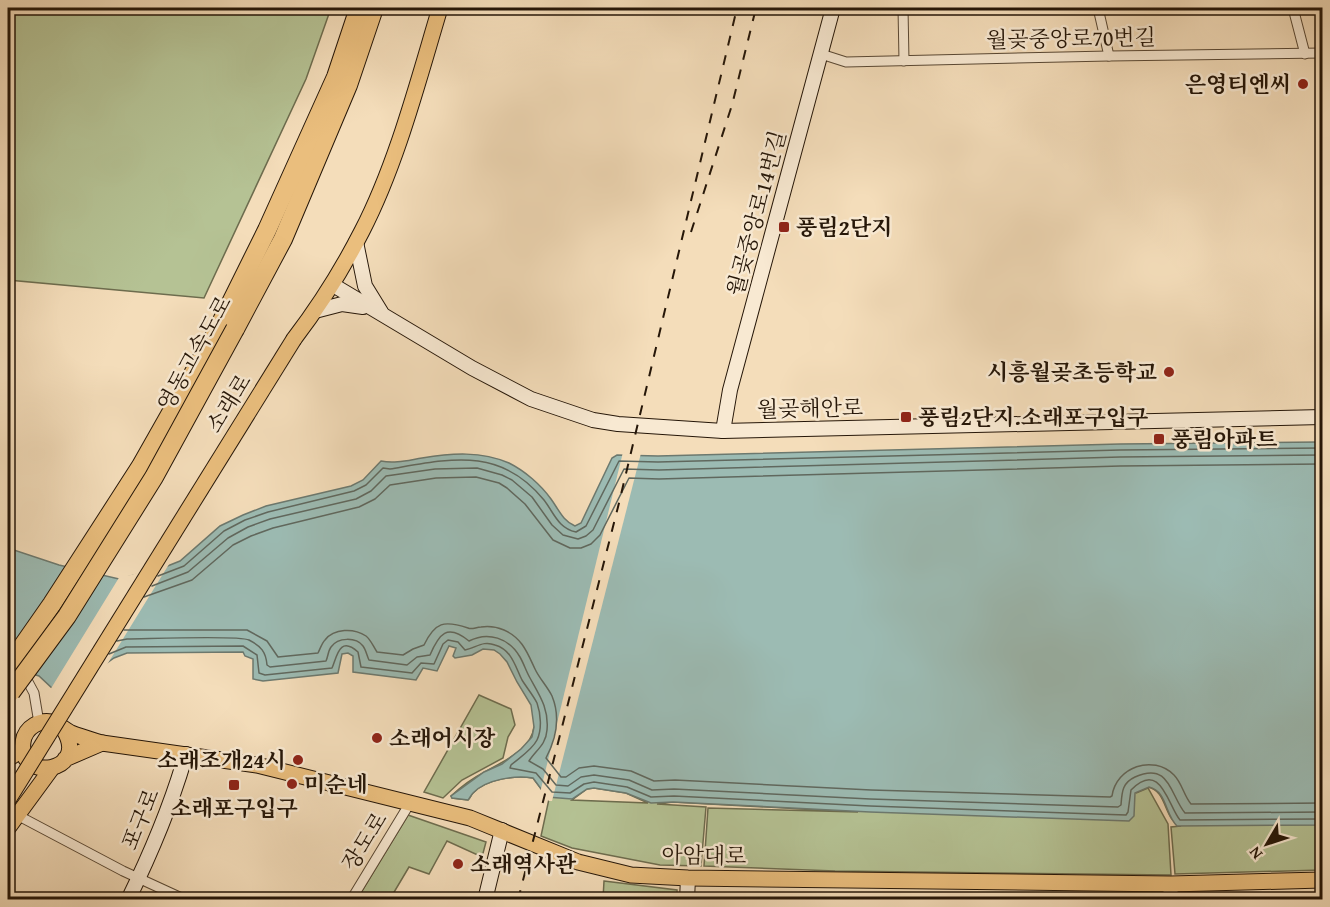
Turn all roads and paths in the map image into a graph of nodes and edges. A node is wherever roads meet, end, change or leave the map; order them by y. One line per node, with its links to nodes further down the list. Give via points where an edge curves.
1 (359, 8): 19 (highway, 영동고속도로, via 336,77 214,337 141,466)
2 (374, 8): 21 (highway, 영동고속도로, bridge, via 348,85 283,239 154,477 67,616)
3 (440, 8): 13 (main road, 소래로, via 384,181)
4 (833, 8): 9 (street, 월곶중앙로14번길)
5 (903, 8): 12 (street)
6 (1098, 8): 11 (street)
7 (1293, 8): 10 (street)
8 (1323, 53): 10 (street, 월곶중앙로70번길)
9 (821, 54): 12 (street, 월곶중앙로70번길, via 846,62); 18 (street, 월곶중앙로14번길, via 730,390)
10 (1305, 54): 11 (street, 월곶중앙로70번길)
11 (1109, 56): 12 (street, 월곶중앙로70번길)
12 (904, 61)
13 (356, 242): 14 (main road, 소래로); 16 (street, via 365,286)
14 (333, 285): 15 (main road, 소래로); 16 (street, 월곶해안로)
15 (315, 311): 16 (street, via 350,304); 30 (main road, 소래로, bridge)
16 (379, 312): 18 (street, 월곶해안로, via 472,368 541,403 593,420)
17 (1323, 417): 18 (street, 월곶해안로)
18 (723, 431)
19 (8, 667)
20 (8, 672): 22 (street, via 27,680 34,693)
21 (9, 694)
22 (39, 723): 23 (main road, via 51,722); 25 (main road, via 25,734)
23 (64, 730): 24 (main road, 아암대로); 28 (main road, via 70,744)
24 (102, 743): 26 (main road, 아암대로); 28 (main road)
25 (23, 749): 27 (main road); 29 (main road, via 37,767)
26 (186, 754): 31 (main road, 아암대로, via 256,765); 35 (street, 포구로)
27 (8, 759)
28 (65, 759): 29 (main road)
29 (52, 768): 32 (main road)
30 (8, 800)
31 (410, 803): 34 (main road, 아암대로); 41 (street, 장도로)
32 (17, 815): 33 (main road); 35 (street)
33 (8, 828)
34 (502, 830): 36 (main road, 아암대로, via 578,862 631,875); 42 (street)
35 (139, 878): 39 (street, 포구로); 40 (street)
36 (688, 878): 38 (main road, 아암대로); 43 (street)
37 (1323, 880): 38 (main road, 아암대로)
38 (1171, 884): 44 (street)
39 (128, 900)
40 (186, 900)
41 (351, 900)
42 (485, 900)
43 (687, 900)
44 (1170, 900)

